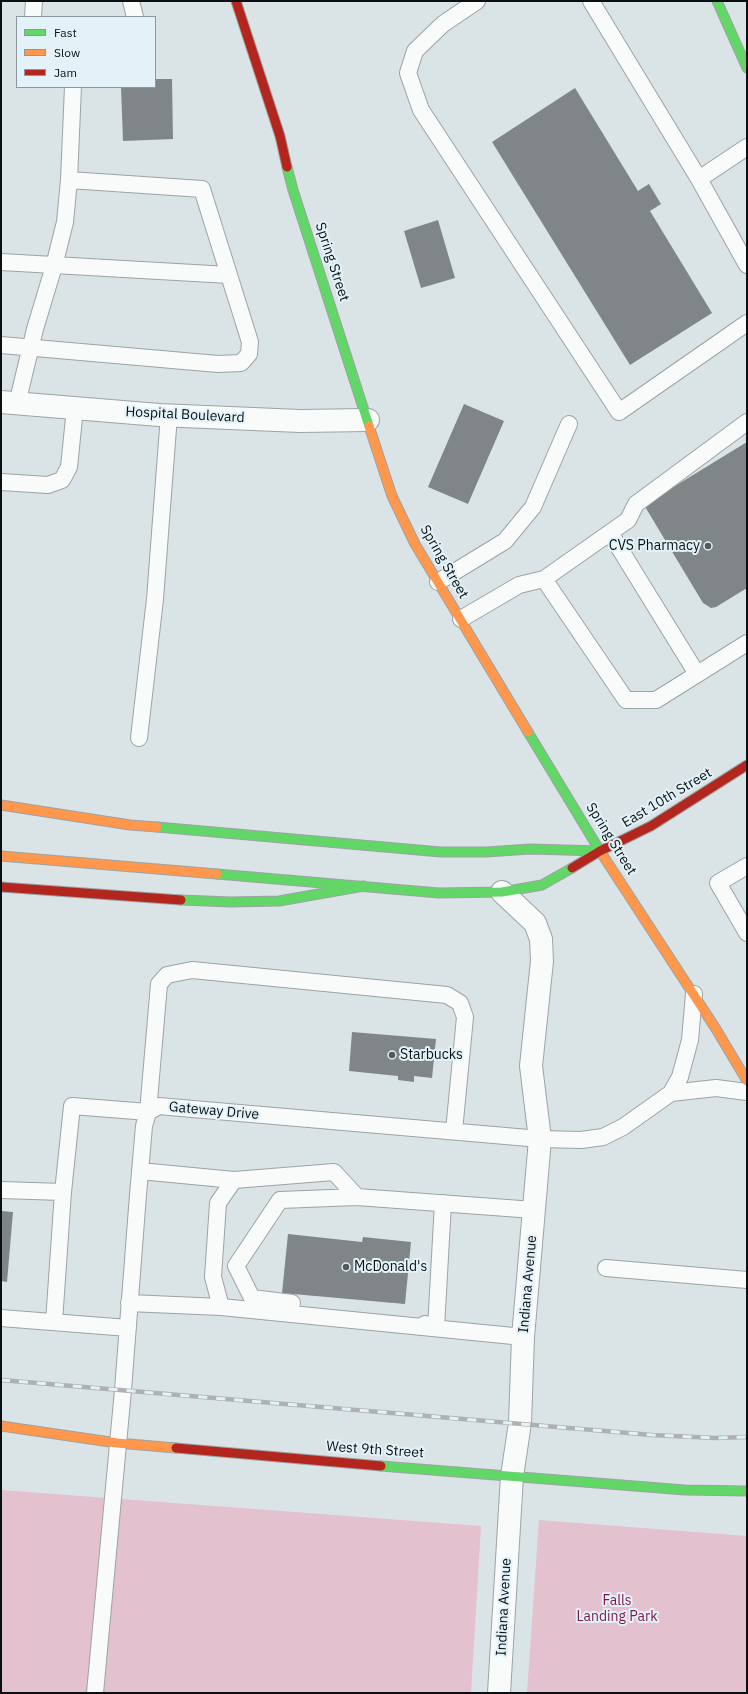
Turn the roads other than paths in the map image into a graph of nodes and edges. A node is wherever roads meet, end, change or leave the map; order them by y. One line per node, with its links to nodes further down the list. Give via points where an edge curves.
1 (34, 1): 7 (lane)
2 (131, 1): 8 (lane)
3 (236, 1): 24 (main road, Spring Street, via 280,136 293,190)
4 (477, 1): 18 (lane, via 443,24 415,51 408,73 421,110 619,412)
5 (591, 1): 12 (lane)
6 (717, 1): 9 (main road)
7 (33, 16)
8 (136, 16)
9 (747, 68)
10 (72, 88): 13 (lane)
11 (747, 147): 12 (lane)
12 (699, 179): 15 (lane)
13 (70, 180): 16 (lane, via 65,222); 17 (lane, via 202,188)
14 (1, 262): 16 (lane)
15 (747, 265)
16 (54, 266): 17 (lane); 20 (lane)
17 (229, 275): 20 (lane, via 250,342 249,354 241,363 218,364)
18 (747, 323)
19 (1, 345): 20 (lane)
20 (30, 347): 21 (lane)
21 (9, 403): 22 (street, Hospital Boulevard)
22 (74, 408): 23 (street, Hospital Boulevard); 27 (lane, via 69,467 62,480 48,485)
23 (169, 415): 24 (street, Hospital Boulevard, via 300,421); 34 (lane, via 155,599)
24 (368, 420): 30 (main road, Spring Street, via 392,496 415,544)
25 (747, 422): 28 (lane, via 636,504 628,520)
26 (569, 424): 30 (lane, via 532,507 505,541)
27 (1, 482)
28 (610, 533): 29 (lane); 33 (lane)
29 (544, 579): 31 (lane, via 519,585); 33 (lane, via 626,700 656,700)
30 (438, 582): 31 (main road, Spring Street)
31 (461, 619): 39 (main road, Spring Street)
32 (747, 643): 33 (lane)
33 (697, 674)
34 (139, 738)
35 (747, 765): 39 (main road, East 10th Street, via 651,826)
36 (1, 804): 38 (main road)
37 (47, 822): 38 (main road)
38 (130, 825): 39 (main road, via 441,852 530,849)
39 (600, 852): 44 (main road, East 10th Street, via 542,885); 46 (main road, Spring Street)
40 (1, 856): 42 (main road)
41 (747, 866): 45 (lane, via 718,883)
42 (364, 886): 43 (main road, via 279,901 231,902); 44 (main road, East 10th Street, via 439,893)
43 (1, 887)
44 (502, 892): 52 (street, Indiana Avenue, via 535,923 541,939 542,961 531,1066)
45 (747, 933)
46 (694, 994): 47 (main road, Spring Street); 49 (lane, via 690,1040 680,1078)
47 (747, 1081)
48 (747, 1092): 49 (lane, via 716,1088)
49 (671, 1093): 52 (lane, Gateway Drive, via 623,1127 603,1137 581,1140)
50 (148, 1112): 51 (lane, Gateway Drive, via 159,1106); 51 (lane, via 159,984 167,974 192,970 447,995 460,1003 466,1017); 53 (lane, Gateway Drive, via 144,1126); 56 (lane, via 72,1106)
51 (454, 1132): 52 (lane, Gateway Drive)
52 (540, 1139): 59 (street, Indiana Avenue)
53 (140, 1171): 54 (lane); 62 (lane, Gateway Drive)
54 (234, 1180): 57 (lane, via 334,1172); 63 (lane, via 218,1203 213,1277)
55 (1, 1190): 56 (lane)
56 (63, 1192): 65 (lane)
57 (357, 1197): 58 (lane); 67 (lane, via 280,1200 236,1266 252,1298 396,1314)
58 (444, 1203): 59 (lane); 67 (lane)
59 (534, 1210): 68 (street, Indiana Avenue)
60 (606, 1268): 61 (lane)
61 (747, 1280)
62 (129, 1303): 63 (lane); 66 (lane, Gateway Drive)
63 (221, 1307): 67 (lane)
64 (1, 1318): 65 (lane)
65 (54, 1322): 66 (lane)
66 (128, 1328): 70 (lane, Gateway Drive)
67 (436, 1328): 68 (lane)
68 (523, 1337): 71 (street, Indiana Avenue, via 520,1423)
69 (1, 1426): 70 (main road, West 9th Street)
70 (117, 1443): 71 (main road, West 9th Street); 73 (lane, Gateway Drive)
71 (512, 1476): 72 (main road, West 9th Street, via 685,1490); 74 (street, Indiana Avenue)
72 (747, 1491)
73 (95, 1693)
74 (499, 1693)

